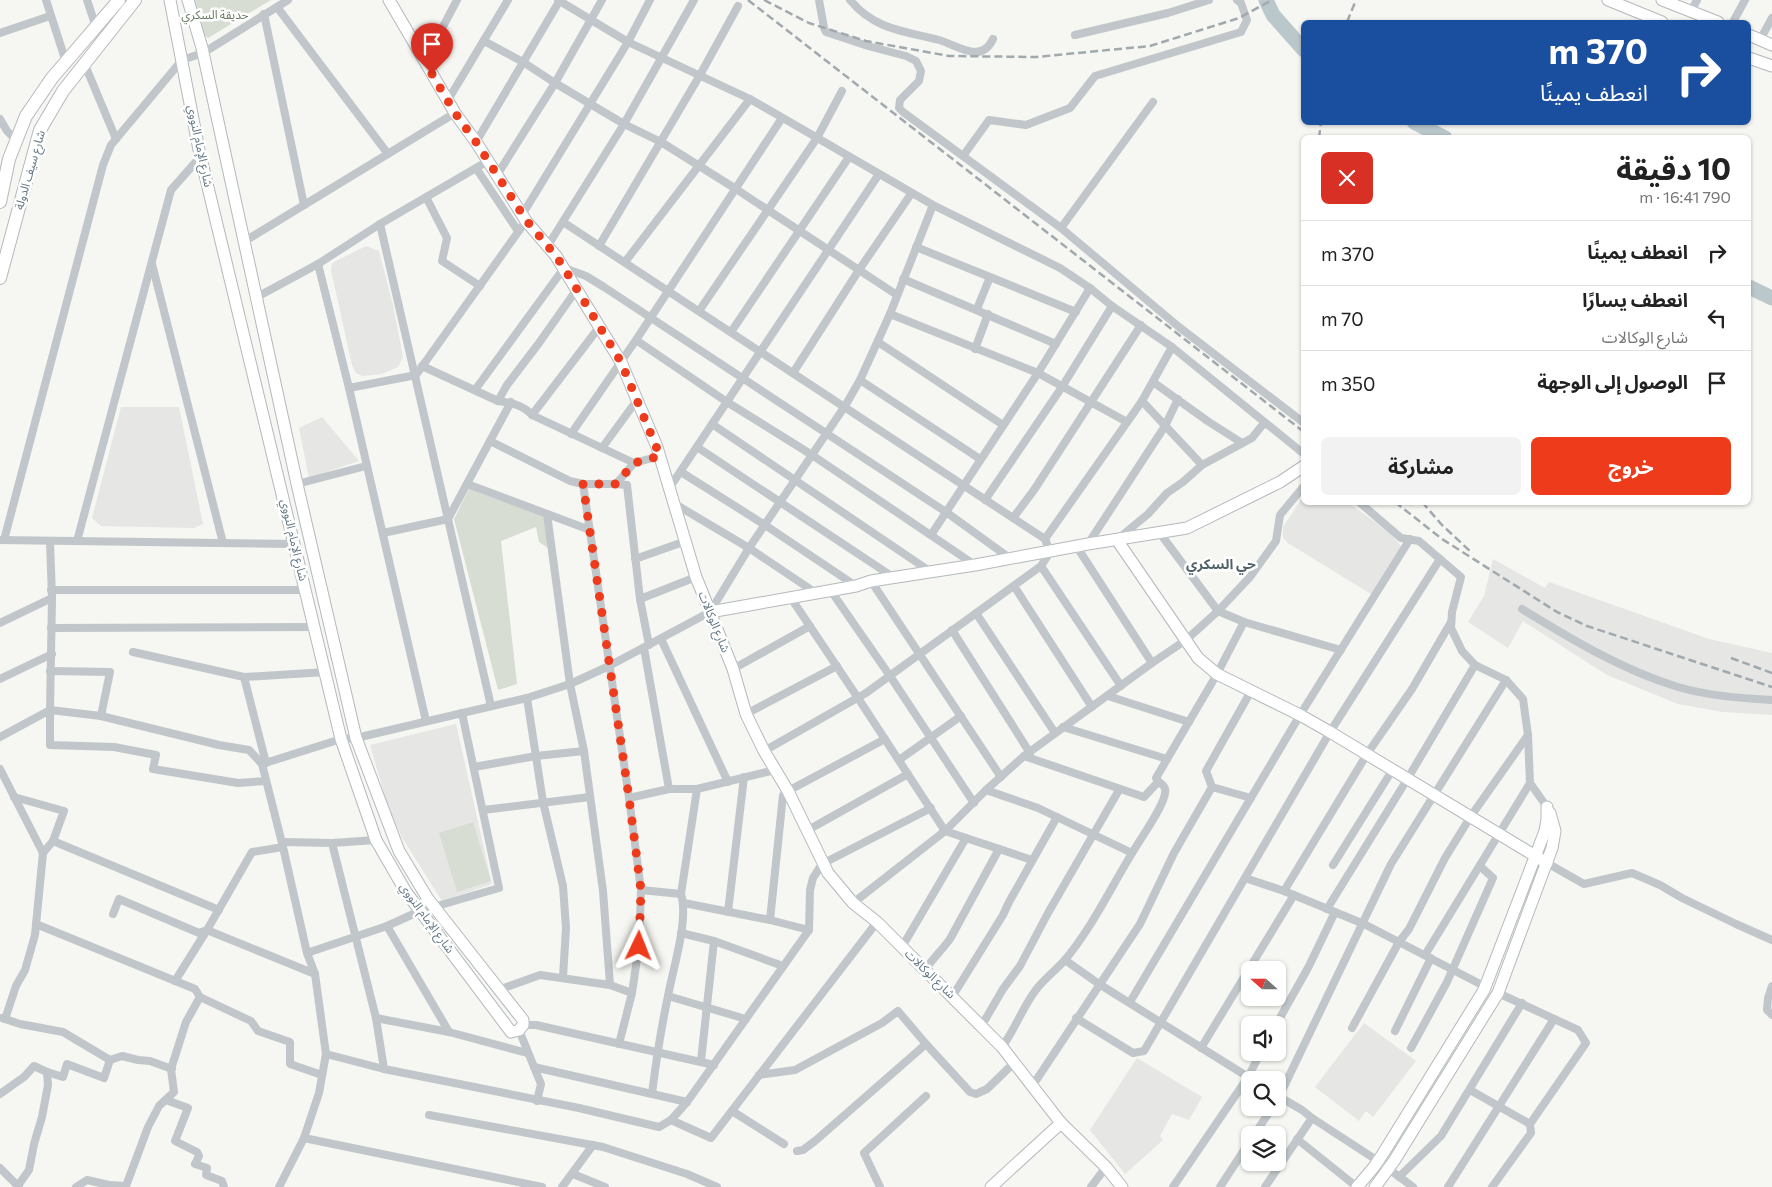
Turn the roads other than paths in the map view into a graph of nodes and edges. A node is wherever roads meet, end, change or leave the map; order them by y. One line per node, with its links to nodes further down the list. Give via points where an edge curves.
1 (46, 0): 28 (street)
2 (87, 0): 34 (street)
3 (119, 0): 34 (main road, شارع سيف الدولة)
4 (135, 0): 49 (main road, شارع سيف الدولة)
5 (170, 0): 45 (street, شارع الإمام النووي)
6 (188, 0): 42 (street)
7 (288, 0): 25 (street)
8 (389, 0): 46 (street, شارع الوكالات)
9 (449, 0): 23 (street)
10 (508, 0): 39 (street)
11 (559, 0): 30 (street); 48 (street)
12 (602, 0): 30 (street)
13 (650, 0): 40 (street)
14 (694, 0): 43 (street)
15 (819, 0): 69 (street, via 824,28 828,33 916,61 921,76 900,100 900,108)
16 (850, 0): 38 (street, via 864,15 886,27 963,50 980,51 988,48)
17 (1209, 0): 36 (street)
18 (1237, 0): 69 (street, via 1247,20 1241,32 1095,76 1070,108 1026,125 989,120)
19 (1608, 0): 31 (street)
20 (1662, 0): 26 (street)
21 (1697, 0): 26 (street)
22 (1745, 0): 33 (street)
23 (455, 4): 46 (street)
24 (738, 6): 51 (street)
25 (277, 7): 27 (street); 67 (street)
26 (1691, 11): 32 (street)
27 (264, 14): 42 (street); 81 (street)
28 (50, 16): 35 (street); 47 (street)
29 (1772, 18): 37 (street)
30 (592, 20): 40 (street); 52 (street)
31 (1657, 20)
32 (1713, 20)
33 (1735, 20)
34 (96, 27): 47 (main road, شارع سيف الدولة)
35 (0, 33)
36 (1075, 35)
37 (1754, 38): 41 (street)
38 (993, 40)
39 (484, 41): 48 (street); 55 (street)
40 (628, 42): 43 (street); 57 (street)
41 (1772, 44)
42 (203, 53): 45 (street); 90 (street)
43 (662, 58): 51 (street); 61 (street)
44 (1751, 59): 50 (street)
45 (182, 60): 64 (street); 68 (street, شارع الإمام النووي)
46 (425, 61): 55 (street, شارع الوكالات)
47 (66, 62): 63 (main road, شارع سيف الدولة, via 26,116)
48 (524, 62): 52 (street); 65 (street)
49 (85, 65): 64 (street); 100 (main road, شارع سيف الدولة, via 40,130)
50 (1772, 66)
51 (700, 75): 54 (street); 66 (street)
52 (555, 83): 57 (street); 76 (street)
53 (842, 91): 62 (street)
54 (750, 99): 59 (street); 72 (street)
55 (448, 100): 58 (street, شارع الوكالات)
56 (1153, 102): 87 (street)
57 (591, 103): 61 (street); 84 (street)
58 (455, 113): 65 (street, شارع الوكالات); 67 (street)
59 (782, 118): 62 (street); 77 (street)
60 (0, 119): 63 (street)
61 (624, 124): 66 (street); 85 (street)
62 (817, 138): 70 (street); 83 (street)
63 (16, 140): 74 (main road, شارع سيف الدولة)
64 (116, 140): 189 (street, via 103,165)
65 (476, 142): 71 (street, شارع الوكالات)
66 (661, 142): 72 (street); 91 (street)
67 (388, 154): 81 (street)
68 (201, 156): 96 (street, via 171,190); 195 (street, شارع الإمام النووي)
69 (963, 156): 87 (street)
70 (849, 157): 75 (street); 89 (street)
71 (488, 161): 73 (street); 76 (street, شارع الوكالات)
72 (700, 166): 77 (street); 95 (street)
73 (476, 168): 79 (street); 88 (street)
74 (3, 174): 80 (main road, شارع سيف الدولة)
75 (879, 174): 78 (street); 94 (street)
76 (497, 176): 84 (street, شارع الوكالات)
77 (736, 188): 83 (street); 106 (street)
78 (912, 194): 82 (street); 99 (street)
79 (426, 197): 86 (street); 103 (street, via 447,238 442,261)
80 (0, 202)
81 (304, 205): 90 (street)
82 (933, 205): 93 (street); 105 (street, via 1060,268)
83 (768, 210): 89 (street); 111 (street)
84 (524, 218): 88 (street); 92 (street, شارع الوكالات)
85 (563, 222): 91 (street); 92 (street)
86 (380, 224): 97 (street); 129 (street)
87 (1061, 228): 145 (street, via 1179,327)
88 (518, 231): 103 (street)
89 (799, 231): 94 (street); 118 (street)
90 (245, 241): 108 (street)
91 (599, 246): 95 (street)
92 (548, 247): 98 (street, شارع الوكالات)
93 (916, 247): 101 (street); 102 (street)
94 (828, 250): 99 (street); 124 (street)
95 (624, 262): 106 (street)
96 (152, 264): 192 (street); 194 (street)
97 (318, 264): 108 (street); 134 (street)
98 (564, 268): 104 (street, شارع الوكالات); 115 (street, via 586,276); 135 (street)
99 (859, 270): 107 (street); 127 (street)
100 (0, 278)
101 (990, 278): 110 (street); 112 (street)
102 (903, 279): 107 (street); 110 (street)
103 (480, 286): 126 (street)
104 (576, 288): 117 (street, شارع الوكالات); 138 (street)
105 (1090, 288): 109 (street); 112 (street)
106 (668, 291): 111 (street); 115 (street)
107 (897, 295): 113 (street)
108 (257, 298): 167 (street)
109 (1112, 306): 116 (street); 133 (street)
110 (976, 310): 114 (street)
111 (699, 311): 118 (street)
112 (1076, 312): 121 (street)
113 (890, 314): 120 (street); 123 (street)
114 (988, 314): 121 (street); 123 (street)
115 (650, 318): 119 (street); 130 (street)
116 (1141, 325): 122 (street); 142 (street)
117 (600, 326): 125 (street, شارع الوكالات); 144 (street)
118 (731, 332): 124 (street)
119 (636, 340): 125 (street); 141 (street)
120 (878, 342): 131 (street); 149 (street)
121 (1056, 344): 128 (street)
122 (1172, 347): 132 (street); 147 (street)
123 (975, 349): 128 (street)
124 (761, 352): 127 (street); 130 (street)
125 (621, 362): 137 (street, شارع الوكالات); 152 (street)
126 (422, 366): 129 (street); 135 (street)
127 (793, 373): 143 (street)
128 (1038, 373): 133 (street); 149 (street)
129 (416, 375): 134 (street); 181 (street)
130 (743, 378): 141 (street); 151 (street)
131 (860, 380): 143 (street); 160 (street)
132 (1154, 382): 136 (street); 139 (street)
133 (1062, 387): 142 (street); 174 (street)
134 (349, 388): 163 (street)
135 (475, 390): 138 (street)
136 (1178, 399): 150 (street); 154 (street)
137 (637, 400): 156 (street); 159 (street, شارع الوكالات)
138 (498, 401): 140 (street)
139 (1142, 401): 146 (street); 150 (street)
140 (511, 402): 144 (street, via 526,408); 153 (street)
141 (727, 402): 148 (street); 158 (street)
142 (1091, 402): 146 (street); 180 (street)
143 (844, 406): 151 (street); 171 (street)
144 (532, 415): 152 (street)
145 (1301, 421)
146 (1127, 422): 187 (street)
147 (1264, 423): 154 (street, via 1252,438); 157 (street)
148 (712, 424): 155 (street); 166 (street)
149 (1003, 425): 160 (street)
150 (1165, 426): 162 (street); 196 (street)
151 (827, 433): 158 (street); 178 (street)
152 (571, 434): 156 (street)
153 (490, 441): 168 (street); 169 (street, via 570,481)
154 (1242, 443): 162 (street)
155 (697, 447): 165 (street); 175 (street)
156 (602, 448): 161 (street)
157 (1301, 452)
158 (812, 455): 166 (street); 186 (street)
159 (660, 456): 161 (street); 172 (street, شارع الوكالات)
160 (980, 459): 171 (street)
161 (634, 463): 170 (street)
162 (1202, 465): 191 (street, via 1166,493 1148,514)
163 (366, 466): 167 (street); 185 (street)
164 (1301, 468): 184 (street, via 1280,482 1187,528)
165 (681, 472): 172 (street); 182 (street)
166 (796, 479): 175 (street); 204 (street)
167 (297, 484): 269 (street)
168 (467, 484): 179 (street); 181 (street)
169 (583, 484): 170 (street); 183 (street)
170 (616, 484): 199 (street, via 627,485)
171 (963, 486): 174 (street); 178 (street)
172 (670, 487): 176 (street, شارع الوكالات)
173 (1301, 490): 217 (street, via 1280,515 1276,540 1250,577)
174 (986, 500): 180 (street)
175 (781, 502): 182 (street); 206 (street)
176 (675, 504): 193 (street, شارع الوكالات); 197 (street)
177 (1362, 505): 188 (street, via 1401,538)
178 (946, 512): 186 (street); 200 (street)
179 (547, 514): 183 (street); 246 (street)
180 (1013, 518): 187 (street)
181 (448, 519): 185 (street); 253 (street)
182 (765, 525): 197 (street); 208 (street)
183 (590, 530): 236 (street)
184 (1159, 532): 191 (street); 217 (street)
185 (382, 533): 261 (street)
186 (931, 536): 202 (street)
187 (1045, 539): 198 (street)
188 (1410, 539): 201 (street, via 1419,541); 230 (street)
189 (2, 540): 190 (street)
190 (50, 540): 192 (street); 213 (street)
191 (1117, 540): 196 (street); 228 (street)
192 (77, 541): 194 (street)
193 (686, 541): 199 (street); 205 (street, شارع الوكالات)
194 (223, 543): 195 (street)
195 (296, 544): 210 (street, شارع الإمام النووي)
196 (1082, 545): 198 (street); 234 (street)
197 (749, 548): 212 (street); 218 (street)
198 (1050, 552): 200 (street); 203 (street)
199 (635, 559): 215 (street)
200 (1011, 559): 202 (street)
201 (1440, 559): 220 (street, via 1461,577); 264 (street)
202 (975, 565): 204 (street)
203 (1041, 566): 209 (street); 247 (street)
204 (930, 572): 206 (street)
205 (696, 577): 215 (street); 218 (street, شارع الوكالات)
206 (894, 578): 207 (street)
207 (871, 581): 208 (street); 233 (street)
208 (856, 586): 211 (street)
209 (1014, 586): 219 (street); 254 (street)
210 (306, 590): 213 (street); 224 (street, شارع الإمام النووي)
211 (831, 591): 212 (street); 242 (street)
212 (816, 593): 214 (street)
213 (52, 594): 222 (street); 225 (street)
214 (790, 598): 218 (street); 223 (street)
215 (640, 599): 229 (street)
216 (1522, 609): 252 (street, via 1571,640 1678,687 1723,697)
217 (1218, 611): 221 (street); 228 (street)
218 (710, 612): 227 (street); 238 (street, شارع الوكالات)
219 (976, 613): 226 (street); 265 (street)
220 (1452, 621): 235 (street, via 1462,650); 274 (street, via 1412,689)
221 (1244, 622): 230 (street); 241 (street)
222 (0, 623)
223 (810, 626): 237 (street); 238 (street)
224 (315, 627): 225 (street); 240 (street, شارع الإمام النووي)
225 (51, 628): 232 (street)
226 (952, 630): 233 (street); 275 (street)
227 (661, 639): 229 (street); 289 (street)
228 (1186, 640): 234 (street); 241 (street, via 1198,658)
229 (647, 646): 236 (street); 293 (street)
230 (1341, 650): 258 (street)
231 (134, 652): 243 (street)
232 (52, 654): 239 (street); 244 (street)
233 (920, 654): 242 (street); 260 (street)
234 (1152, 662): 247 (street)
235 (1475, 665): 245 (street); 287 (street)
236 (609, 666): 246 (street); 301 (street)
237 (837, 666): 251 (street); 257 (street)
238 (733, 669): 257 (street, شارع الوكالات)
239 (50, 671): 255 (street); 259 (street, via 110,672)
240 (326, 672): 243 (street); 271 (street, شارع الإمام النووي)
241 (1217, 674): 248 (street); 262 (street)
242 (890, 676): 251 (street); 268 (street)
243 (244, 677): 279 (street)
244 (0, 679)
245 (1506, 680): 266 (street, via 1522,699); 298 (street)
246 (570, 684): 250 (street); 272 (street)
247 (1121, 686): 249 (street)
248 (1251, 691): 258 (street); 292 (street, via 1206,770)
249 (1108, 696): 254 (street); 262 (street)
250 (527, 698): 253 (street); 276 (street)
251 (858, 698): 270 (street); 273 (street)
252 (1772, 700)
253 (492, 706): 256 (street)
254 (1092, 708): 263 (street)
255 (50, 710): 259 (street); 267 (street); 288 (street, via 50,745 122,749 156,755 153,769 238,783)
256 (462, 713): 261 (street); 280 (street)
257 (746, 714): 273 (street, شارع الوكالات)
258 (1300, 715): 264 (street); 302 (street)
259 (101, 716): 279 (street, via 249,750)
260 (962, 716): 268 (street); 286 (street)
261 (426, 721): 269 (street)
262 (1188, 722): 277 (street)
263 (1063, 727): 265 (street); 277 (street)
264 (1330, 732): 274 (street); 328 (street)
265 (1055, 733): 275 (street)
266 (1528, 735): 291 (street); 308 (street)
267 (0, 737)
268 (931, 737): 278 (street); 304 (street)
269 (356, 738): 271 (street); 335 (street, via 400,851)
270 (885, 738): 278 (street); 297 (street)
271 (341, 739): 279 (street); 315 (street, شارع الإمام النووي)
272 (584, 751): 276 (street); 300 (street)
273 (764, 751): 282 (street, شارع الوكالات)
274 (1367, 754): 283 (street); 330 (street)
275 (1027, 755): 286 (street); 296 (street)
276 (536, 756): 280 (street); 303 (street)
277 (1167, 759): 290 (street, via 1156,778)
278 (899, 760): 284 (street)
279 (264, 764): 288 (street)
280 (474, 767): 307 (street)
281 (0, 769): 299 (street)
282 (775, 770): 285 (street); 297 (street, شارع الوكالات)
283 (1393, 770): 287 (street); 326 (street)
284 (908, 774): 306 (street); 310 (street)
285 (744, 777): 289 (street); 339 (street)
286 (1002, 777): 295 (street)
287 (1408, 778): 298 (street); 338 (street)
288 (266, 781): 318 (street)
289 (728, 782): 294 (street)
290 (1158, 782): 296 (street, via 1144,797); 321 (street, via 1165,787 1165,797)
291 (1530, 783): 305 (street); 312 (street)
292 (1212, 787): 302 (street); 363 (street, via 1174,853 1140,924)
293 (669, 789): 294 (street); 301 (street)
294 (697, 789): 331 (street)
295 (986, 790): 304 (street); 309 (street)
296 (1120, 790): 313 (street)
297 (788, 791): 310 (street, شارع الوكالات); 341 (street, via 783,795)
298 (1434, 794): 308 (street); 344 (street, via 1391,864)
299 (14, 797): 316 (street, via 64,811); 320 (street)
300 (590, 797): 303 (street); 364 (street)
301 (629, 798): 329 (street)
302 (1251, 798): 373 (street)
303 (543, 802): 307 (street); 361 (street, via 563,886 566,928)
304 (974, 803): 311 (street)
305 (1547, 807): 322 (street, via 1545,831); 324 (street, via 1555,831)
306 (931, 808): 311 (street); 325 (street)
307 (483, 810): 335 (street, via 499,888)
308 (1471, 816): 312 (street); 352 (street)
309 (1057, 817): 313 (street); 323 (street)
310 (808, 830): 325 (street, شارع الوكالات)
311 (945, 831): 314 (street); 334 (street)
312 (1500, 834): 322 (street); 327 (street)
313 (1093, 835): 321 (street); 386 (street, via 1020,966)
314 (966, 838): 319 (street); 353 (street)
315 (376, 840): 317 (street); 337 (street, شارع الإمام النووي)
316 (53, 841): 320 (street); 336 (street)
317 (332, 843): 318 (street); 349 (street)
318 (283, 845): 336 (street, via 252,852); 354 (street)
319 (999, 849): 323 (street); 359 (street, via 950,939)
320 (43, 853): 343 (street)
321 (1132, 853): 356 (street)
322 (1536, 856): 324 (street); 366 (street)
323 (1032, 860): 371 (street, via 1003,915)
324 (1547, 863): 350 (street, via 1584,884 1632,873); 368 (street)
325 (822, 864): 334 (street, شارع الوكالات); 347 (street, via 810,890)
326 (1333, 865)
327 (1480, 866): 355 (street); 358 (street, via 1493,878)
328 (1246, 878): 330 (street); 385 (street)
329 (641, 890): 331 (street); 369 (street, via 639,946)
330 (1284, 891): 332 (street)
331 (681, 894): 333 (street)
332 (1294, 896): 338 (street); 394 (street)
333 (684, 903): 339 (street); 348 (street)
334 (853, 903): 342 (street, شارع الوكالات)
335 (433, 906): 337 (street); 367 (street)
336 (219, 910): 346 (street)
337 (420, 910): 345 (street); 387 (street, شارع الإمام النووي, via 511,1032)
338 (1331, 910): 344 (street); 378 (street, via 1308,966)
339 (728, 912): 341 (street)
340 (113, 914): 346 (street, via 119,899 199,933)
341 (770, 920): 347 (street)
342 (876, 922): 353 (street, شارع الوكالات); 409 (street)
343 (36, 924): 362 (street); 380 (street, via 25,970)
344 (1364, 924): 352 (street); 410 (street)
345 (387, 926): 349 (street); 390 (street)
346 (207, 930): 360 (street); 362 (street)
347 (810, 930): 357 (street)
348 (681, 933): 351 (street); 370 (street)
349 (355, 937): 354 (street); 381 (street)
350 (1772, 940)
351 (714, 941): 357 (street); 375 (street)
352 (1399, 942): 355 (street); 388 (street)
353 (902, 946): 359 (street, شارع الوكالات)
354 (307, 953): 360 (street)
355 (1428, 956): 358 (street); 389 (street)
356 (1065, 960): 363 (street); 393 (street, via 1036,989)
357 (784, 966): 384 (street)
358 (1452, 969): 366 (street); 395 (street)
359 (925, 970): 371 (street, شارع الوكالات)
360 (315, 974): 398 (street)
361 (563, 977): 364 (street); 367 (street, via 540,974)
362 (175, 980): 372 (street, via 195,989)
363 (1099, 984): 373 (street); 382 (street)
364 (610, 985): 369 (street)
365 (1772, 986): 377 (street, via 1767,1010)
366 (1486, 987): 376 (street)
367 (498, 990): 387 (street, via 523,1020)
368 (1498, 992): 374 (street); 379 (street)
369 (632, 993): 391 (street)
370 (668, 996): 375 (street); 396 (street)
371 (952, 996): 386 (street, شارع الوكالات)
372 (200, 997): 404 (street, via 186,1022); 408 (street, via 251,1021 258,1031 290,1042 290,1064)
373 (1130, 1002): 385 (street)
374 (1522, 1003): 383 (street); 412 (street)
375 (706, 1007): 384 (street); 400 (street)
376 (1472, 1010): 379 (street); 434 (street)
377 (1772, 1015)
378 (1281, 1016)
379 (1484, 1017): 437 (street)
380 (2, 1018): 399 (street, via 63,1032)
381 (376, 1018): 390 (street); 405 (street)
382 (1076, 1018): 385 (street, via 1133,1053 1144,1051); 411 (street)
383 (1554, 1018): 421 (street); 427 (street, via 1578,1030 1586,1043)
384 (746, 1019): 402 (street)
385 (1161, 1022): 394 (street)
386 (982, 1025): 393 (street, شارع الوكالات)
387 (521, 1028): 391 (street, via 536,1025); 397 (street)
388 (1352, 1028)
389 (1395, 1031)
390 (449, 1032): 397 (street)
391 (619, 1044): 396 (street)
392 (926, 1044): 401 (street, via 970,1092 976,1094); 409 (street, via 898,1011 795,1070); 432 (street, via 815,1141 804,1150)
393 (1002, 1047): 401 (street, شارع الوكالات)
394 (1201, 1048): 407 (street)
395 (1411, 1048)
396 (658, 1052): 400 (street); 415 (street)
397 (527, 1053): 403 (street)
398 (326, 1054): 405 (street); 408 (street)
399 (110, 1060): 404 (street, via 122,1056); 406 (street, via 104,1078 67,1064 63,1076)
400 (700, 1061): 402 (street)
401 (1015, 1062): 411 (street, شارع الوكالات)
402 (714, 1065): 419 (street)
403 (534, 1067): 415 (street); 418 (street, via 541,1084)
404 (172, 1069): 417 (street, via 174,1092)
405 (384, 1069): 418 (street)
406 (46, 1072): 414 (street, via 34,1066); 440 (street, via 48,1085 42,1117 29,1170)
407 (1241, 1072)
408 (322, 1075): 428 (street)
409 (759, 1075): 422 (street)
410 (1286, 1082)
411 (1033, 1085): 426 (street, شارع الوكالات)
412 (1470, 1090): 421 (street); 439 (street, via 1441,1136)
413 (1241, 1091): 452 (street)
414 (0, 1094)
415 (652, 1094): 419 (street)
416 (926, 1096): 448 (street, via 864,1153)
417 (166, 1100): 441 (street, via 148,1127 126,1186 87,1180); 442 (street, via 188,1108 175,1141 197,1152 199,1156 195,1164 207,1168 206,1175 222,1181)
418 (537, 1101): 425 (street, via 659,1127)
419 (687, 1102): 425 (street)
420 (1286, 1102): 424 (street)
421 (1499, 1106): 427 (street); 458 (street)
422 (732, 1111): 425 (street, via 711,1138); 430 (street)
423 (429, 1115): 431 (street)
424 (1312, 1118): 429 (street); 434 (street)
425 (671, 1120)
426 (1061, 1123): 435 (street, شارع الوكالات); 449 (street)
427 (1530, 1124): 459 (street, via 1531,1133)
428 (304, 1138): 443 (street); 444 (street)
429 (1297, 1139): 454 (street); 455 (street)
430 (784, 1144)
431 (593, 1145): 438 (street); 447 (street, via 687,1174)
432 (797, 1151)
433 (1241, 1155): 453 (street)
434 (1378, 1161): 437 (street); 455 (street)
435 (1106, 1167): 450 (street); 451 (street, شارع الوكالات)
436 (0, 1168): 440 (street)
437 (1389, 1169): 439 (street); 456 (street)
438 (573, 1174): 445 (street); 446 (street)
439 (1399, 1177): 457 (street)
440 (18, 1187)
441 (76, 1187)
442 (224, 1187)
443 (279, 1187)
444 (542, 1187)
445 (562, 1187)
446 (605, 1187)
447 (717, 1187)
448 (880, 1187)
449 (991, 1187)
450 (1091, 1187)
451 (1122, 1187)
452 (1174, 1187)
453 (1220, 1187)
454 (1265, 1187)
455 (1357, 1187)
456 (1375, 1187)
457 (1413, 1187)
458 (1448, 1187)
459 (1492, 1187)

